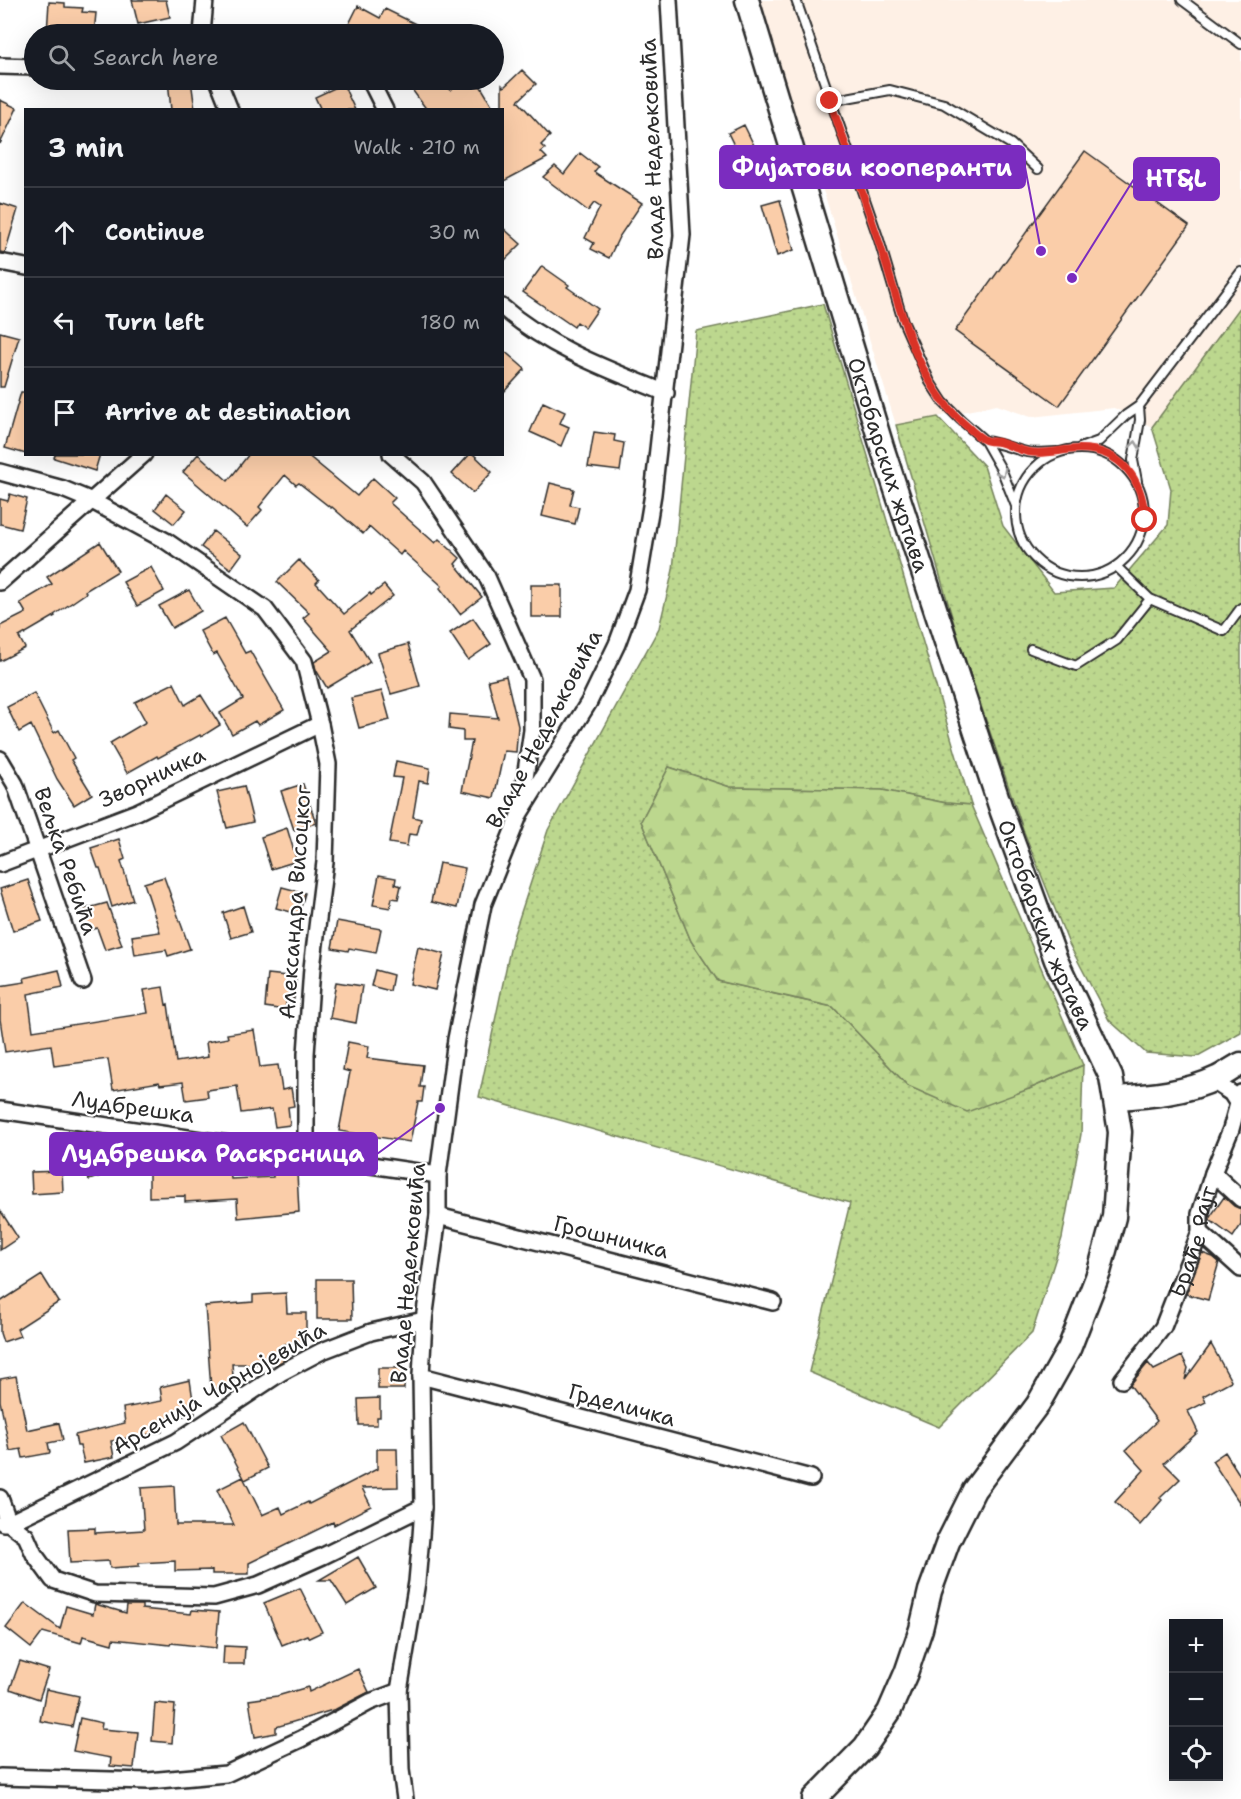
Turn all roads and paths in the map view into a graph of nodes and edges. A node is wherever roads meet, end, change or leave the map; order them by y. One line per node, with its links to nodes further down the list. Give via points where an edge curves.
1 (205, 0): 6 (street)
2 (669, 0): 20 (street, Владе Недељковића, via 682,236)
3 (747, 0): 44 (street, Октобарских жртава, via 882,447 1002,812 1056,960 1111,1077)
4 (796, 0): 12 (lane)
5 (1182, 0): 7 (lane)
6 (203, 24)
7 (1241, 44)
8 (0, 66): 9 (street)
9 (24, 67)
10 (222, 90): 13 (street)
11 (375, 90): 14 (street)
12 (830, 101): 15 (lane, via 890,90 944,104 1011,144); 22 (lane, via 903,321 930,382 943,402)
13 (229, 108)
14 (384, 108)
15 (1038, 170)
16 (0, 262): 17 (street)
17 (24, 267)
18 (1241, 272): 21 (lane)
19 (504, 309): 20 (street, via 526,327 588,362)
20 (666, 393): 38 (street, Владе Недељковића, via 637,590 589,702)
21 (1139, 406): 23 (lane, via 1099,441); 28 (lane, one-way to 21, via 1133,460)
22 (985, 441): 24 (lane, via 1031,453); 30 (lane, one-way to 30)
23 (1077, 449): 24 (lane); 28 (lane, via 1096,450 1113,457)
24 (1059, 452): 30 (lane, via 1029,473)
25 (142, 456): 29 (street)
26 (394, 456): 38 (street, via 423,482 487,577 532,679 532,730)
27 (0, 472): 29 (street, Александра Висоцког)
28 (1138, 484): 31 (lane, via 1145,520 1131,554)
29 (92, 501): 32 (street); 36 (street, Александра Висоцког, via 166,541 265,609 304,661)
30 (1016, 506): 31 (lane, via 1016,525 1022,542 1047,569 1083,578)
31 (1117, 567): 33 (lane)
32 (0, 582)
33 (1150, 599): 34 (lane, via 1224,631); 35 (lane, via 1117,639 1076,666)
34 (1241, 608)
35 (1031, 649)
36 (320, 724): 39 (street, Зворничка, via 137,812); 48 (street, Александра Висоцког, via 328,764 328,810 306,1054)
37 (0, 759): 39 (street, Вељка Ребића, via 15,784)
38 (520, 813): 50 (street, Владе Недељковића, via 483,906 456,1039)
39 (39, 850): 40 (street, Зворничка); 41 (street, Вељка Ребића)
40 (0, 864)
41 (83, 981)
42 (1241, 1064): 43 (street)
43 (1211, 1080): 44 (street, via 1168,1092); 45 (street)
44 (1116, 1098): 66 (street, Октобарских жртава, via 1120,1132 1114,1217 1099,1272 1068,1348 1038,1404 969,1500 930,1591 921,1629 889,1712 865,1747)
45 (1239, 1099): 47 (street, Браће Рајт)
46 (0, 1110): 48 (street, Лудбрешка)
47 (1237, 1127): 49 (street, Браће Рајт)
48 (306, 1155): 50 (street, Лудбрешка)
49 (1213, 1173): 51 (street); 53 (street, Браће Рајт, via 1200,1214)
50 (438, 1174): 52 (street, Владе Недељковића)
51 (1241, 1199)
52 (438, 1216): 55 (street, Грошничка); 56 (street, Владе Недељковића)
53 (1200, 1232): 54 (street); 58 (street, Браће Рајт, via 1163,1327)
54 (1241, 1269)
55 (773, 1302)
56 (424, 1320): 57 (street, Владе Недељковића); 62 (street, Арсенија Чарнојевића, via 371,1332 322,1351 282,1372 176,1442)
57 (421, 1376): 59 (street, Грделичка); 61 (street, Владе Недељковића)
58 (1122, 1380)
59 (811, 1478)
60 (0, 1498): 62 (street)
61 (423, 1507): 62 (street, via 258,1585 214,1597 95,1594 53,1580 26,1536); 63 (street, Владе Недељковића, via 417,1582)
62 (5, 1523)
63 (399, 1691): 64 (street, via 226,1774 148,1782); 65 (street, Владе Недељковића, via 400,1770)
64 (0, 1777)
65 (405, 1799)
66 (814, 1799)

